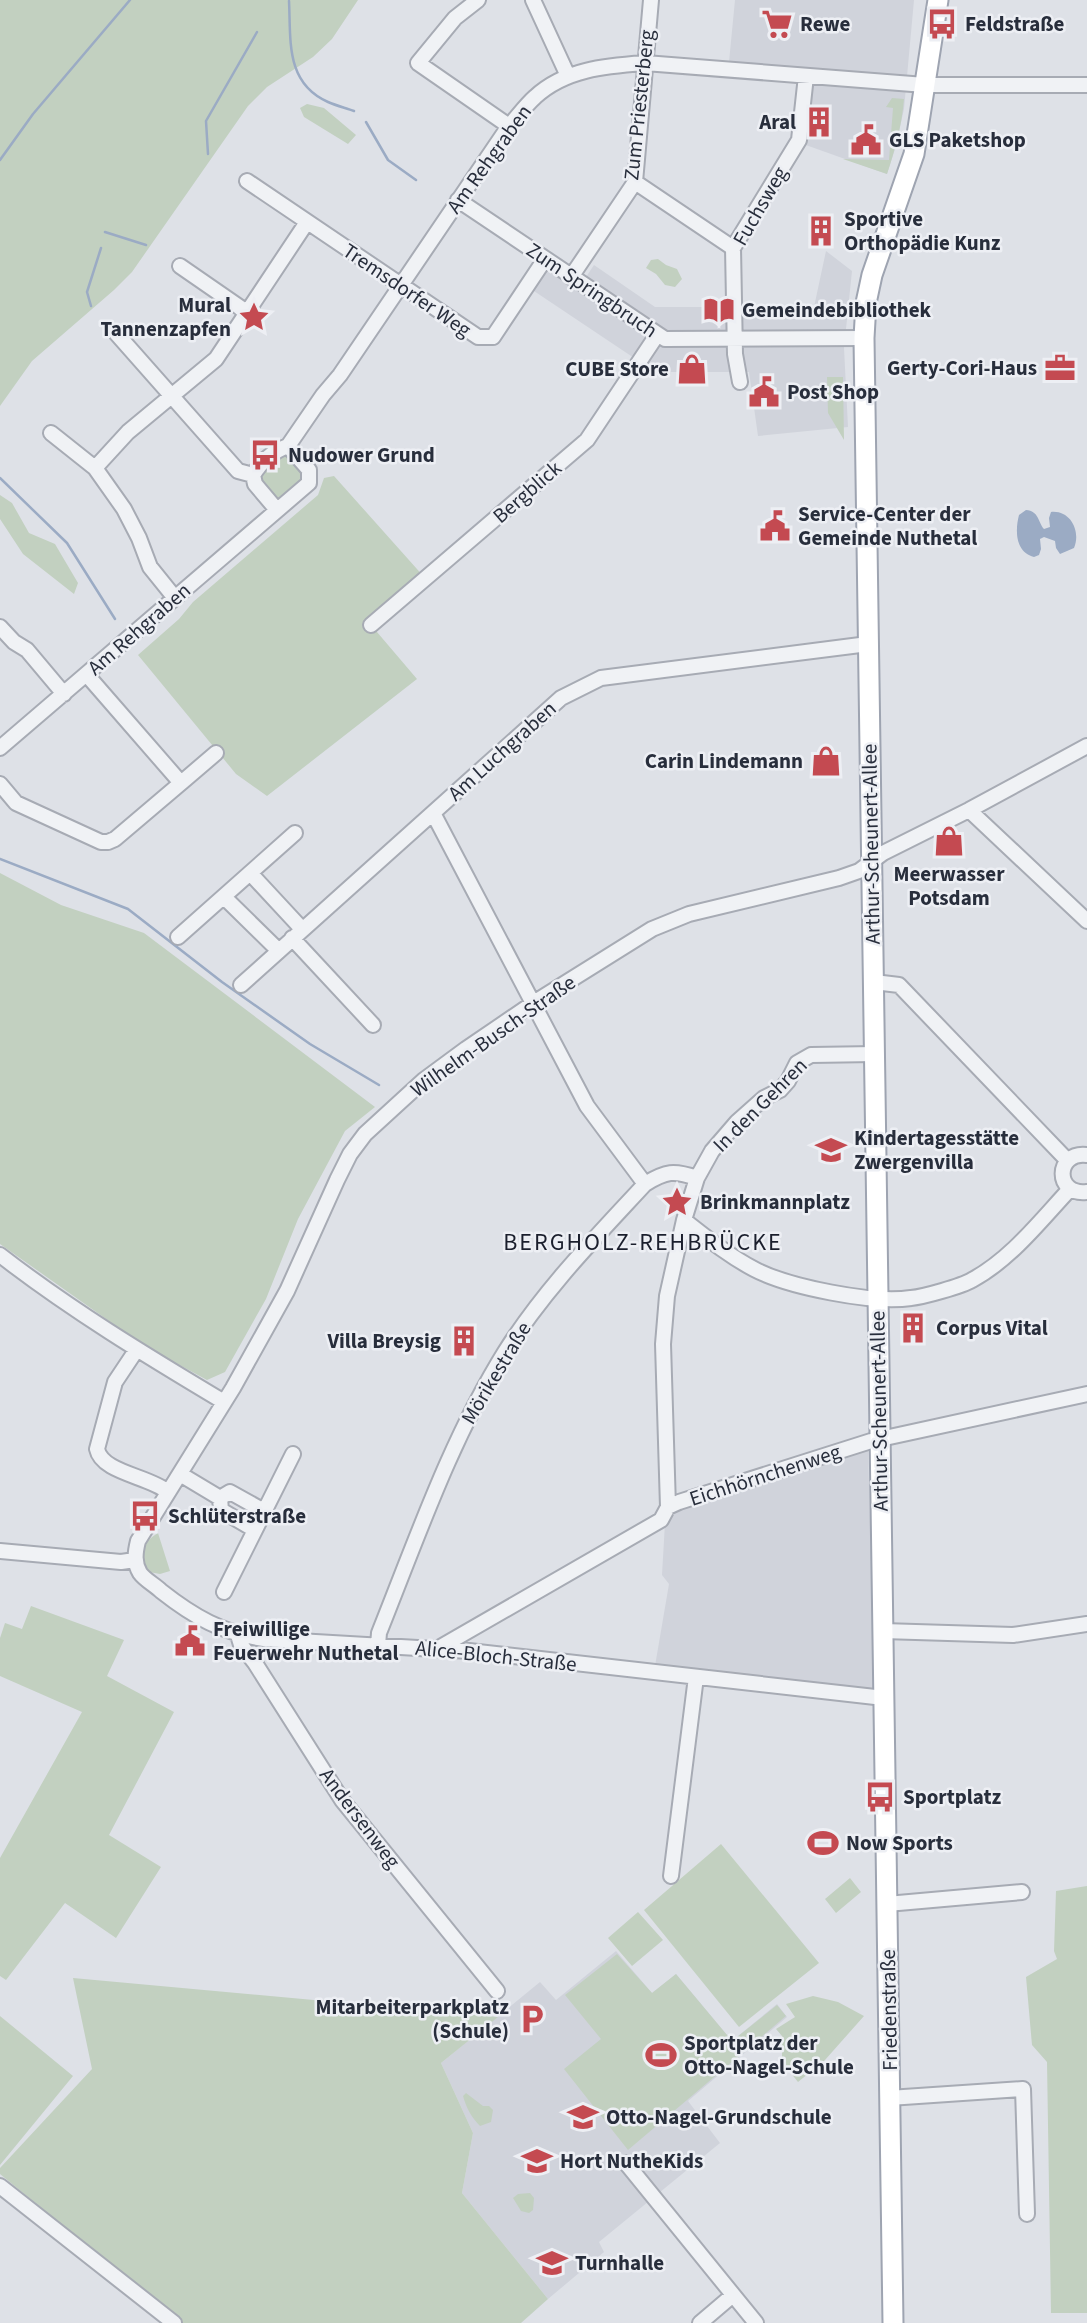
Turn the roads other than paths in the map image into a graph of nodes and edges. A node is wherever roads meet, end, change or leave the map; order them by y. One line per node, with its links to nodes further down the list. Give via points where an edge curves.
1 (478, 0): 10 (street, via 455,18 418,63)
2 (533, 0): 6 (street)
3 (651, 0): 5 (street, Zum Priesterberg)
4 (938, 0): 8 (main road, Arthur-Scheunert-Allee)
5 (645, 63): 6 (street, Am Rehgraben, via 603,66); 7 (street, Am Rehgraben); 12 (street, Zum Priesterberg)
6 (568, 76): 10 (street, Am Rehgraben, via 537,95)
7 (806, 76): 8 (street, Am Rehgraben); 15 (street, Fuchsweg, via 799,140)
8 (925, 85): 9 (street); 23 (main road, Arthur-Scheunert-Allee, via 914,155 872,275)
9 (1087, 85)
10 (509, 126): 13 (street, Am Rehgraben)
11 (247, 181): 14 (street, Tremsdorfer Weg)
12 (635, 182): 15 (street); 18 (street, Zum Priesterberg)
13 (458, 200): 16 (street, Zum Springbruch); 19 (street, Am Rehgraben)
14 (307, 222): 19 (street, Tremsdorfer Weg); 20 (street)
15 (733, 248): 24 (street, Fuchsweg)
16 (545, 259): 18 (street, Zum Springbruch); 19 (street, Tremsdorfer Weg, via 493,337 478,337)
17 (180, 266): 20 (street)
18 (572, 277): 22 (street, Zum Springbruch)
19 (401, 286): 28 (street, Am Rehgraben)
20 (248, 313): 26 (street, via 216,359)
21 (116, 333): 26 (street)
22 (657, 335): 24 (street, Zum Springbruch, via 671,340); 33 (street, Bergblick, via 587,440)
23 (864, 338): 24 (street, Zum Springbruch); 35 (main road, Arthur-Scheunert-Allee)
24 (734, 340): 25 (street, Fuchsweg)
25 (740, 382)
26 (171, 397): 29 (street, via 128,432); 30 (street, via 238,471)
27 (51, 433): 29 (street)
28 (288, 446): 30 (street, Am Rehgraben); 31 (street, Am Rehgraben, via 309,470 309,483)
29 (95, 468): 32 (street, via 124,509 150,567)
30 (253, 475): 31 (street)
31 (277, 510): 32 (street, Am Rehgraben)
32 (175, 598): 36 (street, Am Rehgraben)
33 (371, 625)
34 (0, 627): 37 (street, via 27,650)
35 (868, 644): 44 (street, Am Luchgraben, via 601,678 561,698); 46 (main road, Arthur-Scheunert-Allee)
36 (87, 675): 37 (street, Am Rehgraben); 41 (street)
37 (64, 694): 39 (street, Am Rehgraben)
38 (1087, 746): 43 (street, Wilhelm-Busch-Straße)
39 (0, 748)
40 (216, 752): 41 (street)
41 (181, 783): 42 (street, via 108,842 16,803)
42 (0, 784)
43 (969, 810): 46 (street, Wilhelm-Busch-Straße); 49 (street)
44 (433, 813): 50 (street, Am Luchgraben); 55 (street)
45 (295, 833): 47 (street)
46 (873, 862): 53 (main road, Arthur-Scheunert-Allee); 55 (street, Wilhelm-Busch-Straße, via 839,878 689,914 652,929)
47 (251, 874): 48 (street); 50 (street)
48 (224, 897): 51 (street); 52 (street)
49 (1087, 921)
50 (297, 933): 52 (street, Am Luchgraben); 56 (street)
51 (178, 937)
52 (278, 950): 54 (street, Am Luchgraben)
53 (874, 982): 57 (main road, Arthur-Scheunert-Allee); 59 (street, via 899,985)
54 (241, 985)
55 (532, 1004): 61 (street, via 587,1106); 69 (street, Wilhelm-Busch-Straße, via 424,1080 365,1134 337,1180 287,1291)
56 (373, 1025)
57 (875, 1054): 60 (street, In den Gehren, via 811,1055 797,1063 780,1090 764,1098 720,1141); 66 (main road, Arthur-Scheunert-Allee)
58 (1087, 1155): 59 (street)
59 (1067, 1160): 62 (street, via 1062,1175)
60 (697, 1178): 61 (street, Mörikestraße, via 677,1171); 64 (street, In den Gehren)
61 (645, 1184): 84 (street, Mörikestraße, via 546,1294 466,1420)
62 (1070, 1189): 63 (street); 66 (street, via 1014,1249 971,1281 911,1299)
63 (1087, 1192)
64 (684, 1220): 66 (street, via 757,1271 823,1291); 75 (street, In den Gehren, via 667,1296 663,1344)
65 (0, 1255): 67 (street)
66 (877, 1297): 70 (main road, Arthur-Scheunert-Allee)
67 (138, 1349): 69 (street); 73 (street, via 116,1382 97,1449 108,1466 155,1482)
68 (1087, 1394): 70 (street, Eichhörnchenweg)
69 (224, 1402): 72 (street, Wilhelm-Busch-Straße)
70 (880, 1440): 75 (street, Eichhörnchenweg); 82 (main road, Arthur-Scheunert-Allee)
71 (293, 1454): 76 (street)
72 (180, 1474): 73 (street, Wilhelm-Busch-Straße); 74 (street)
73 (168, 1492): 79 (street, Wilhelm-Busch-Straße, via 138,1541)
74 (220, 1498): 76 (street, via 230,1492); 77 (street, via 221,1510)
75 (668, 1507): 85 (street, Eichhörnchenweg, via 661,1520)
76 (264, 1511): 77 (street)
77 (255, 1530): 80 (street)
78 (0, 1550): 79 (street)
79 (135, 1560): 83 (street, Alice-Bloch-Straße, via 141,1575 180,1606)
80 (224, 1592)
81 (1087, 1624): 82 (street, via 1013,1635)
82 (883, 1631): 87 (main road, Arthur-Scheunert-Allee)
83 (238, 1635): 84 (street, Alice-Bloch-Straße); 91 (street, Andersenweg, via 342,1800)
84 (378, 1645): 85 (street, Alice-Bloch-Straße)
85 (437, 1649): 86 (street, Alice-Bloch-Straße)
86 (696, 1677): 87 (street, Alice-Bloch-Straße); 88 (street)
87 (884, 1698): 90 (main road, Friedenstraße)
88 (671, 1876)
89 (1022, 1892): 90 (street)
90 (887, 1904): 92 (main road, Friedenstraße)
91 (496, 1991)
92 (890, 2098): 95 (street, via 1023,2089); 100 (main road, Friedenstraße)
93 (626, 2163): 96 (street)
94 (0, 2186): 97 (street)
95 (1027, 2214)
96 (733, 2295): 98 (street); 99 (street)
97 (174, 2323)
98 (700, 2323)
99 (756, 2323)
100 (893, 2323)

